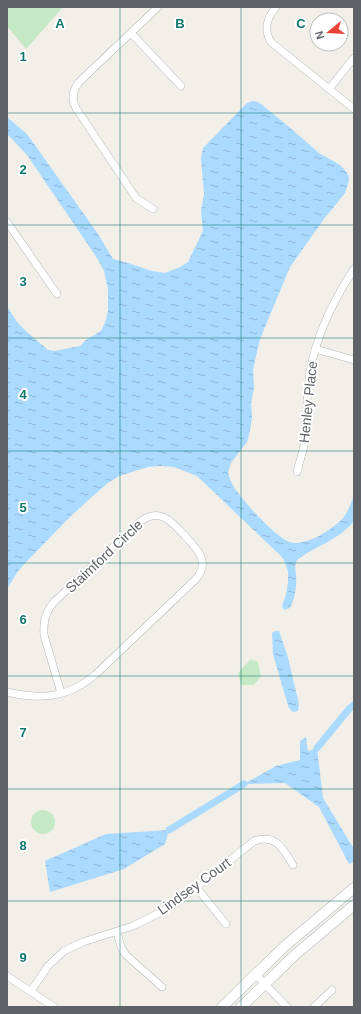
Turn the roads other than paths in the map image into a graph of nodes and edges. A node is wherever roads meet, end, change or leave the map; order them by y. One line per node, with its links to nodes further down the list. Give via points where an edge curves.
1 (158, 7): 3 (street)
2 (276, 7): 6 (street, via 267,22 269,39)
3 (131, 33): 5 (street); 8 (street, via 79,82 72,100 136,198)
4 (354, 58): 6 (street)
5 (181, 86)
6 (329, 89): 7 (street)
7 (354, 109)
8 (153, 209)
9 (8, 227): 11 (street)
10 (354, 269): 12 (street, Henley Place, via 334,300)
11 (57, 294)
12 (315, 350): 13 (street); 14 (street, Henley Place, via 308,387 306,435)
13 (354, 360)
14 (297, 472)
15 (7, 692): 16 (street, Staimford Circle, via 34,697)
16 (61, 693): 16 (street, Staimford Circle, via 44,635 45,616 49,608 141,521 152,515 169,520 199,552 202,565 198,577 91,678)
17 (293, 865): 18 (street, Lindsey Court, via 279,844 267,839 258,840)
18 (196, 887): 21 (street); 22 (street, Lindsey Court, via 164,911)
19 (354, 888): 23 (street)
20 (354, 905): 25 (street)
21 (226, 924)
22 (117, 932): 26 (street, via 126,955); 28 (street, Lindsey Court, via 83,942 64,951 48,966)
23 (255, 974): 25 (street); 30 (street)
24 (7, 976): 28 (street)
25 (264, 983): 31 (street); 32 (street)
26 (162, 988)
27 (332, 990): 33 (street)
28 (31, 991): 29 (street)
29 (54, 1007)
30 (222, 1007)
31 (241, 1007)
32 (287, 1007)
33 (314, 1007)

